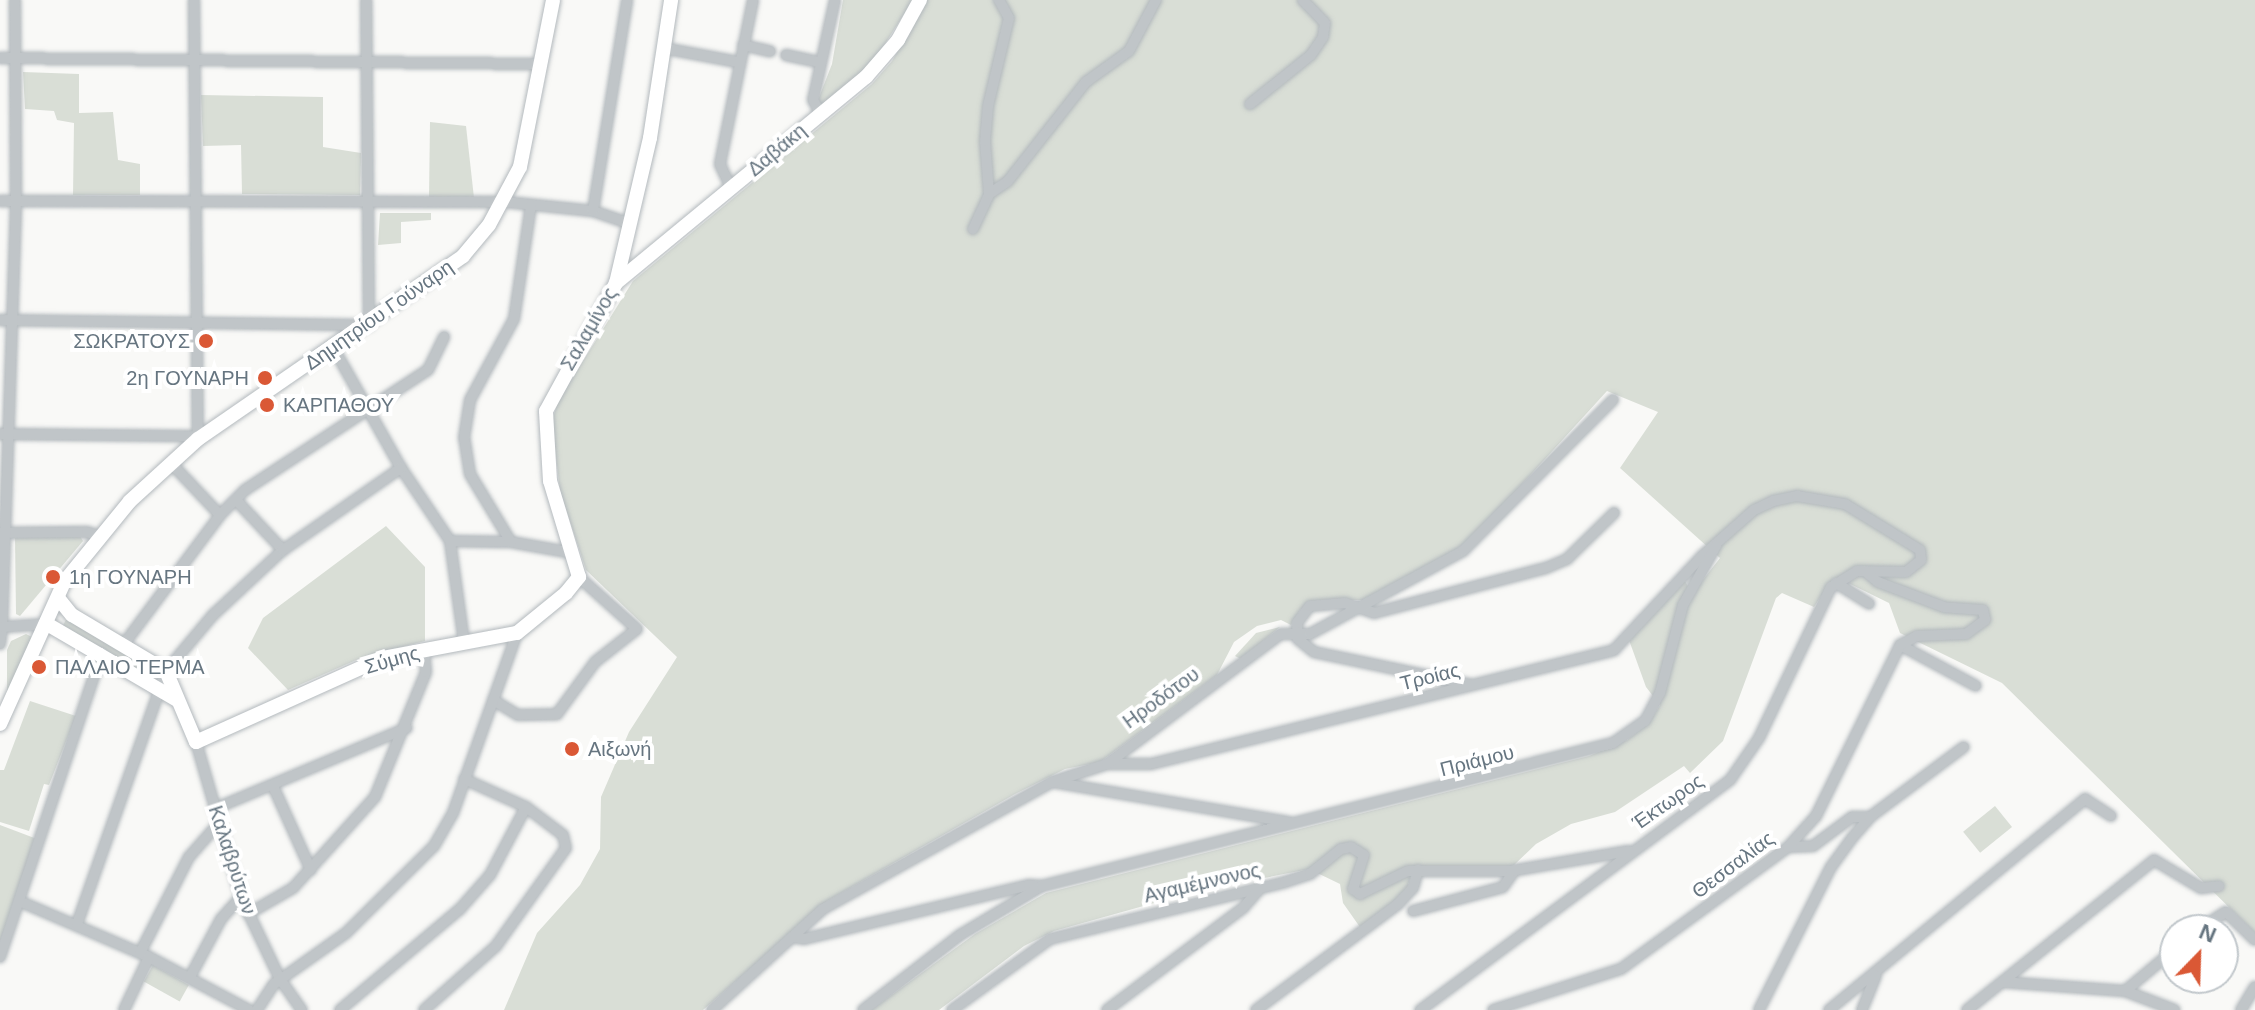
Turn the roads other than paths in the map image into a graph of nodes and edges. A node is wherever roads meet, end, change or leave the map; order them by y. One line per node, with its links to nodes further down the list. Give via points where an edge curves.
1 (15, 0): 18 (street)
2 (194, 0): 19 (street)
3 (366, 0): 22 (street)
4 (553, 0): 23 (street, Δημητρίου Γούναρη)
5 (627, 0): 34 (street)
6 (671, 0): 14 (street, Σαλαμίνος)
7 (753, 0): 13 (street)
8 (835, 0): 21 (street)
9 (920, 0): 25 (street, Δαβάκη, via 877,67)
10 (999, 0): 27 (street, via 1009,18 988,106)
11 (1156, 0): 27 (street, via 1129,51 1086,82 1008,181)
12 (1303, 0): 24 (street, via 1325,23 1323,37 1311,55)
13 (743, 45): 15 (street); 20 (street)
14 (663, 48): 20 (street); 35 (street, Σαλαμίνος)
15 (770, 51)
16 (786, 55): 21 (street)
17 (0, 58): 18 (street)
18 (15, 59): 19 (street); 29 (street)
19 (194, 60): 22 (street); 31 (street)
20 (738, 62): 26 (street, via 720,164)
21 (820, 62): 25 (street, via 813,100)
22 (367, 63): 23 (street); 30 (street)
23 (541, 64): 32 (street, Δημητρίου Γούναρη, via 523,155)
24 (1250, 104)
25 (820, 113): 26 (street, Δαβάκη)
26 (731, 188): 37 (street, Δαβάκη)
27 (989, 194): 36 (street)
28 (0, 201): 29 (street)
29 (16, 201): 31 (street); 38 (street)
30 (368, 201): 31 (street); 32 (street); 40 (street)
31 (196, 202): 39 (street)
32 (506, 202): 33 (street); 40 (street, Δημητρίου Γούναρη, via 463,256)
33 (531, 205): 34 (street); 56 (street, via 514,319 470,400 464,438 470,474)
34 (593, 211): 35 (street)
35 (631, 224): 37 (street, Σαλαμίνος)
36 (973, 229)
37 (616, 283): 58 (street, Σαλαμίνος, via 546,411 550,481)
38 (6, 320): 39 (street); 45 (street)
39 (197, 322): 40 (street); 46 (street)
40 (369, 325): 42 (street, Δημητρίου Γούναρη)
41 (444, 337): 44 (street, via 428,370)
42 (334, 349): 44 (street); 46 (street, Δημητρίου Γούναρη)
43 (1613, 400): 64 (street, Ηροδότου, via 1463,551)
44 (367, 408): 48 (street); 49 (street, via 266,474)
45 (3, 434): 46 (street); 52 (street)
46 (198, 437): 47 (street, Δημητρίου Γούναρη)
47 (170, 462): 51 (street); 53 (street, Δημητρίου Γούναρη)
48 (401, 468): 55 (street); 57 (street)
49 (236, 500): 51 (street); 57 (street)
50 (1614, 513): 64 (street, via 1567,559 1546,568 1374,613)
51 (220, 515): 71 (street)
52 (1, 534): 53 (street); 66 (street)
53 (99, 536): 62 (street, Δημητρίου Γούναρη)
54 (1718, 540): 59 (street, Πριάμου, via 1773,501 1824,498 1845,504 1920,550 1921,560 1906,572); 76 (street, Τροίας, via 1614,650); 93 (street, Πριάμου, via 1683,605 1660,693 1631,733 1579,754)
55 (450, 541): 56 (street); 69 (street)
56 (511, 542): 58 (street)
57 (283, 550): 75 (street, via 213,615)
58 (567, 552): 60 (street, Σαλαμίνος)
59 (1866, 572): 61 (street, via 1848,573); 72 (street, via 1932,603 1976,607 1985,614 1980,628 1966,634 1917,636)
60 (579, 577): 67 (street); 79 (street, Σαλαμίνος, via 637,629 595,662 557,714 518,715)
61 (1836, 583): 63 (street); 96 (street, Έκτωρος, via 1744,764 1704,801)
62 (58, 598): 65 (street, Δημητρίου Γούναρη); 71 (street, via 72,615)
63 (1869, 604)
64 (1359, 610): 68 (street, Ηροδότου); 68 (street, via 1345,603 1310,606 1302,611)
65 (47, 624): 66 (street); 74 (street, Καλαβρύτων); 81 (street, Δημητρίου Γούναρη)
66 (2, 627): 70 (street)
67 (517, 633): 69 (street, Σύμης); 79 (street)
68 (1297, 635): 76 (street, via 1314,652 1328,657); 85 (street, Ηροδότου, via 1281,634 1261,646)
69 (464, 642): 73 (street, Σύμης)
70 (0, 644)
71 (124, 644): 75 (street)
72 (1900, 645): 77 (street); 95 (street, Θεσσαλίας, via 1829,793)
73 (424, 650): 82 (street, via 426,672); 83 (street, Σύμης, via 383,658)
74 (102, 653): 78 (street, Καλαβρύτων); 104 (street)
75 (166, 671): 78 (street); 80 (street, Καλαβρύτων)
76 (1472, 685): 85 (street, Τροίας, via 1151,764)
77 (1976, 686)
78 (160, 687): 80 (street, Καλαβρύτων); 107 (street)
79 (493, 700): 86 (street)
80 (179, 702): 83 (street, Καλαβρύτων)
81 (0, 724)
82 (407, 728): 88 (street); 97 (street, via 375,797)
83 (196, 742): 90 (street, Καλαβρύτων)
84 (1964, 747): 92 (street)
85 (1107, 764): 87 (street, Ηροδότου)
86 (464, 779): 89 (street); 116 (street, via 453,813 412,872 346,933)
87 (1052, 782): 93 (street); 109 (street, Ηροδότου, via 844,897)
88 (273, 786): 90 (street); 97 (street)
89 (526, 807): 124 (street, via 490,875 460,909); 125 (street, via 567,842 496,946)
90 (214, 809): 94 (street, Καλαβρύτων)
91 (2111, 816): 114 (street, via 2085,799)
92 (1870, 817): 95 (street, via 1852,817 1813,846); 133 (street, via 1831,867)
93 (1296, 823): 100 (street, Πριάμου)
94 (218, 824): 103 (street, Καλαβρύτων); 111 (street, via 189,857)
95 (1788, 847): 132 (street, Θεσσαλίας, via 1621,969)
96 (1630, 850): 99 (street); 131 (street, Έκτωρος)
97 (311, 870): 106 (street, via 293,888)
98 (1418, 870): 99 (street); 102 (street, Αγαμέμνονος, via 1356,893 1353,885 1365,862 1351,847 1332,853 1310,874); 130 (street, via 1413,888 1398,904)
99 (1515, 870): 105 (street, via 1503,887)
100 (1042, 886): 109 (street, via 804,939); 127 (street, Πριάμου, via 960,935)
101 (2219, 886): 117 (street, via 2201,888 2154,860)
102 (1261, 887): 128 (street, Αγαμέμνονος, via 1050,939); 129 (street, via 1243,908)
103 (241, 897): 106 (street, Καλαβρύτων); 115 (street, via 221,919)
104 (19, 901): 107 (street); 112 (street)
105 (1413, 911)
106 (248, 914): 116 (street, Καλαβρύτων)
107 (77, 924): 111 (street)
108 (2239, 925): 110 (street)
109 (792, 937): 126 (street, Ηροδότου)
110 (2255, 940)
111 (144, 955): 115 (street); 120 (street)
112 (0, 957)
113 (2159, 962): 119 (street)
114 (1876, 976): 134 (street); 135 (street)
115 (190, 977): 121 (street)
116 (280, 979): 122 (street); 123 (street, Καλαβρύτων)
117 (2002, 982): 119 (street); 136 (street)
118 (2255, 987): 138 (street)
119 (2125, 991): 137 (street)
120 (124, 1010)
121 (249, 1010)
122 (257, 1010)
123 (302, 1010)
124 (340, 1010)
125 (424, 1010)
126 (712, 1010)
127 (863, 1010)
128 (952, 1010)
129 (1107, 1010)
130 (1256, 1010)
131 (1420, 1010)
132 (1493, 1010)
133 (1759, 1010)
134 (1829, 1010)
135 (1862, 1010)
136 (1967, 1010)
137 (2175, 1010)
138 (2241, 1010)

